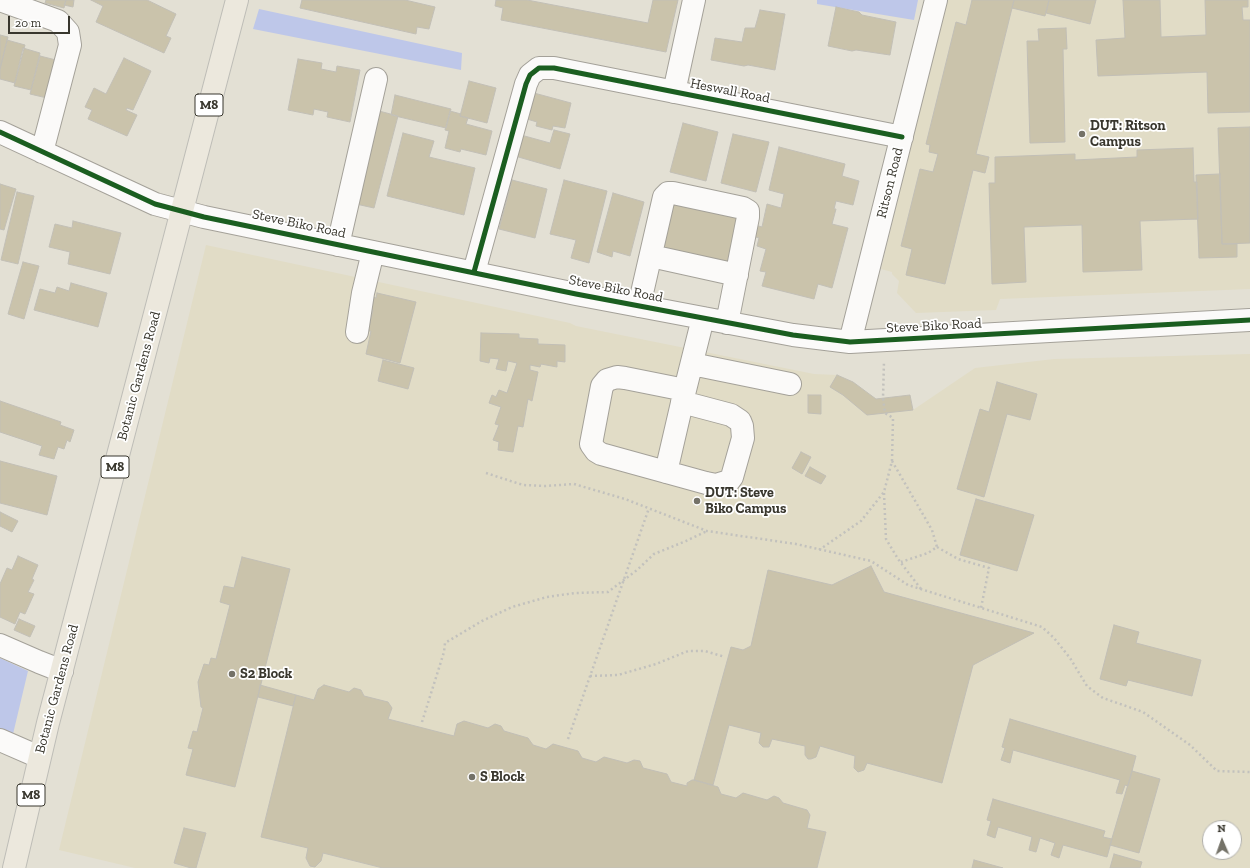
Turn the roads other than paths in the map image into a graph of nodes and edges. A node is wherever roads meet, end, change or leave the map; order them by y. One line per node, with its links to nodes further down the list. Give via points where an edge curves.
1 (0, 0): 9 (street, via 58,21 68,32 70,45)
2 (237, 0): 10 (main road, Botanic Gardens Road / M8)
3 (694, 0): 6 (street)
4 (936, 0): 8 (street, Ritson Road)
5 (376, 79): 11 (street)
6 (674, 92): 8 (street, Heswall Road); 14 (street, Heswall Road, via 554,68 539,68 530,75)
7 (0, 132): 9 (street, Steve Biko Road)
8 (902, 137): 21 (street, Ritson Road)
9 (42, 152): 10 (street, Steve Biko Road, via 155,204)
10 (182, 211): 11 (street, Steve Biko Road); 27 (main road, Botanic Gardens Road / M8)
11 (338, 244): 12 (street, Steve Biko Road)
12 (373, 252): 14 (street, Steve Biko Road); 20 (street)
13 (650, 256): 15 (street); 15 (street, via 664,197 668,193 742,208 747,210 748,217); 16 (street)
14 (474, 272): 16 (street, Steve Biko Road)
15 (737, 275): 19 (street)
16 (639, 306): 17 (street, Steve Biko Road)
17 (704, 318): 19 (street, Steve Biko Road); 22 (street)
18 (1250, 320): 21 (street, Steve Biko Road)
19 (727, 323): 21 (street, Steve Biko Road)
20 (357, 332)
21 (850, 342)
22 (692, 364): 23 (street); 24 (street)
23 (790, 384)
24 (684, 396): 25 (street); 25 (street, via 737,418 742,426 743,438 729,481 722,484 706,484); 25 (street, via 617,377 607,380 602,386 590,441 593,448 601,454)
25 (666, 472)
26 (0, 645): 27 (street)
27 (62, 671): 29 (main road, Botanic Gardens Road / M8)
28 (0, 740): 29 (street)
29 (39, 757): 30 (main road, Botanic Gardens Road / M8)
30 (14, 868)

